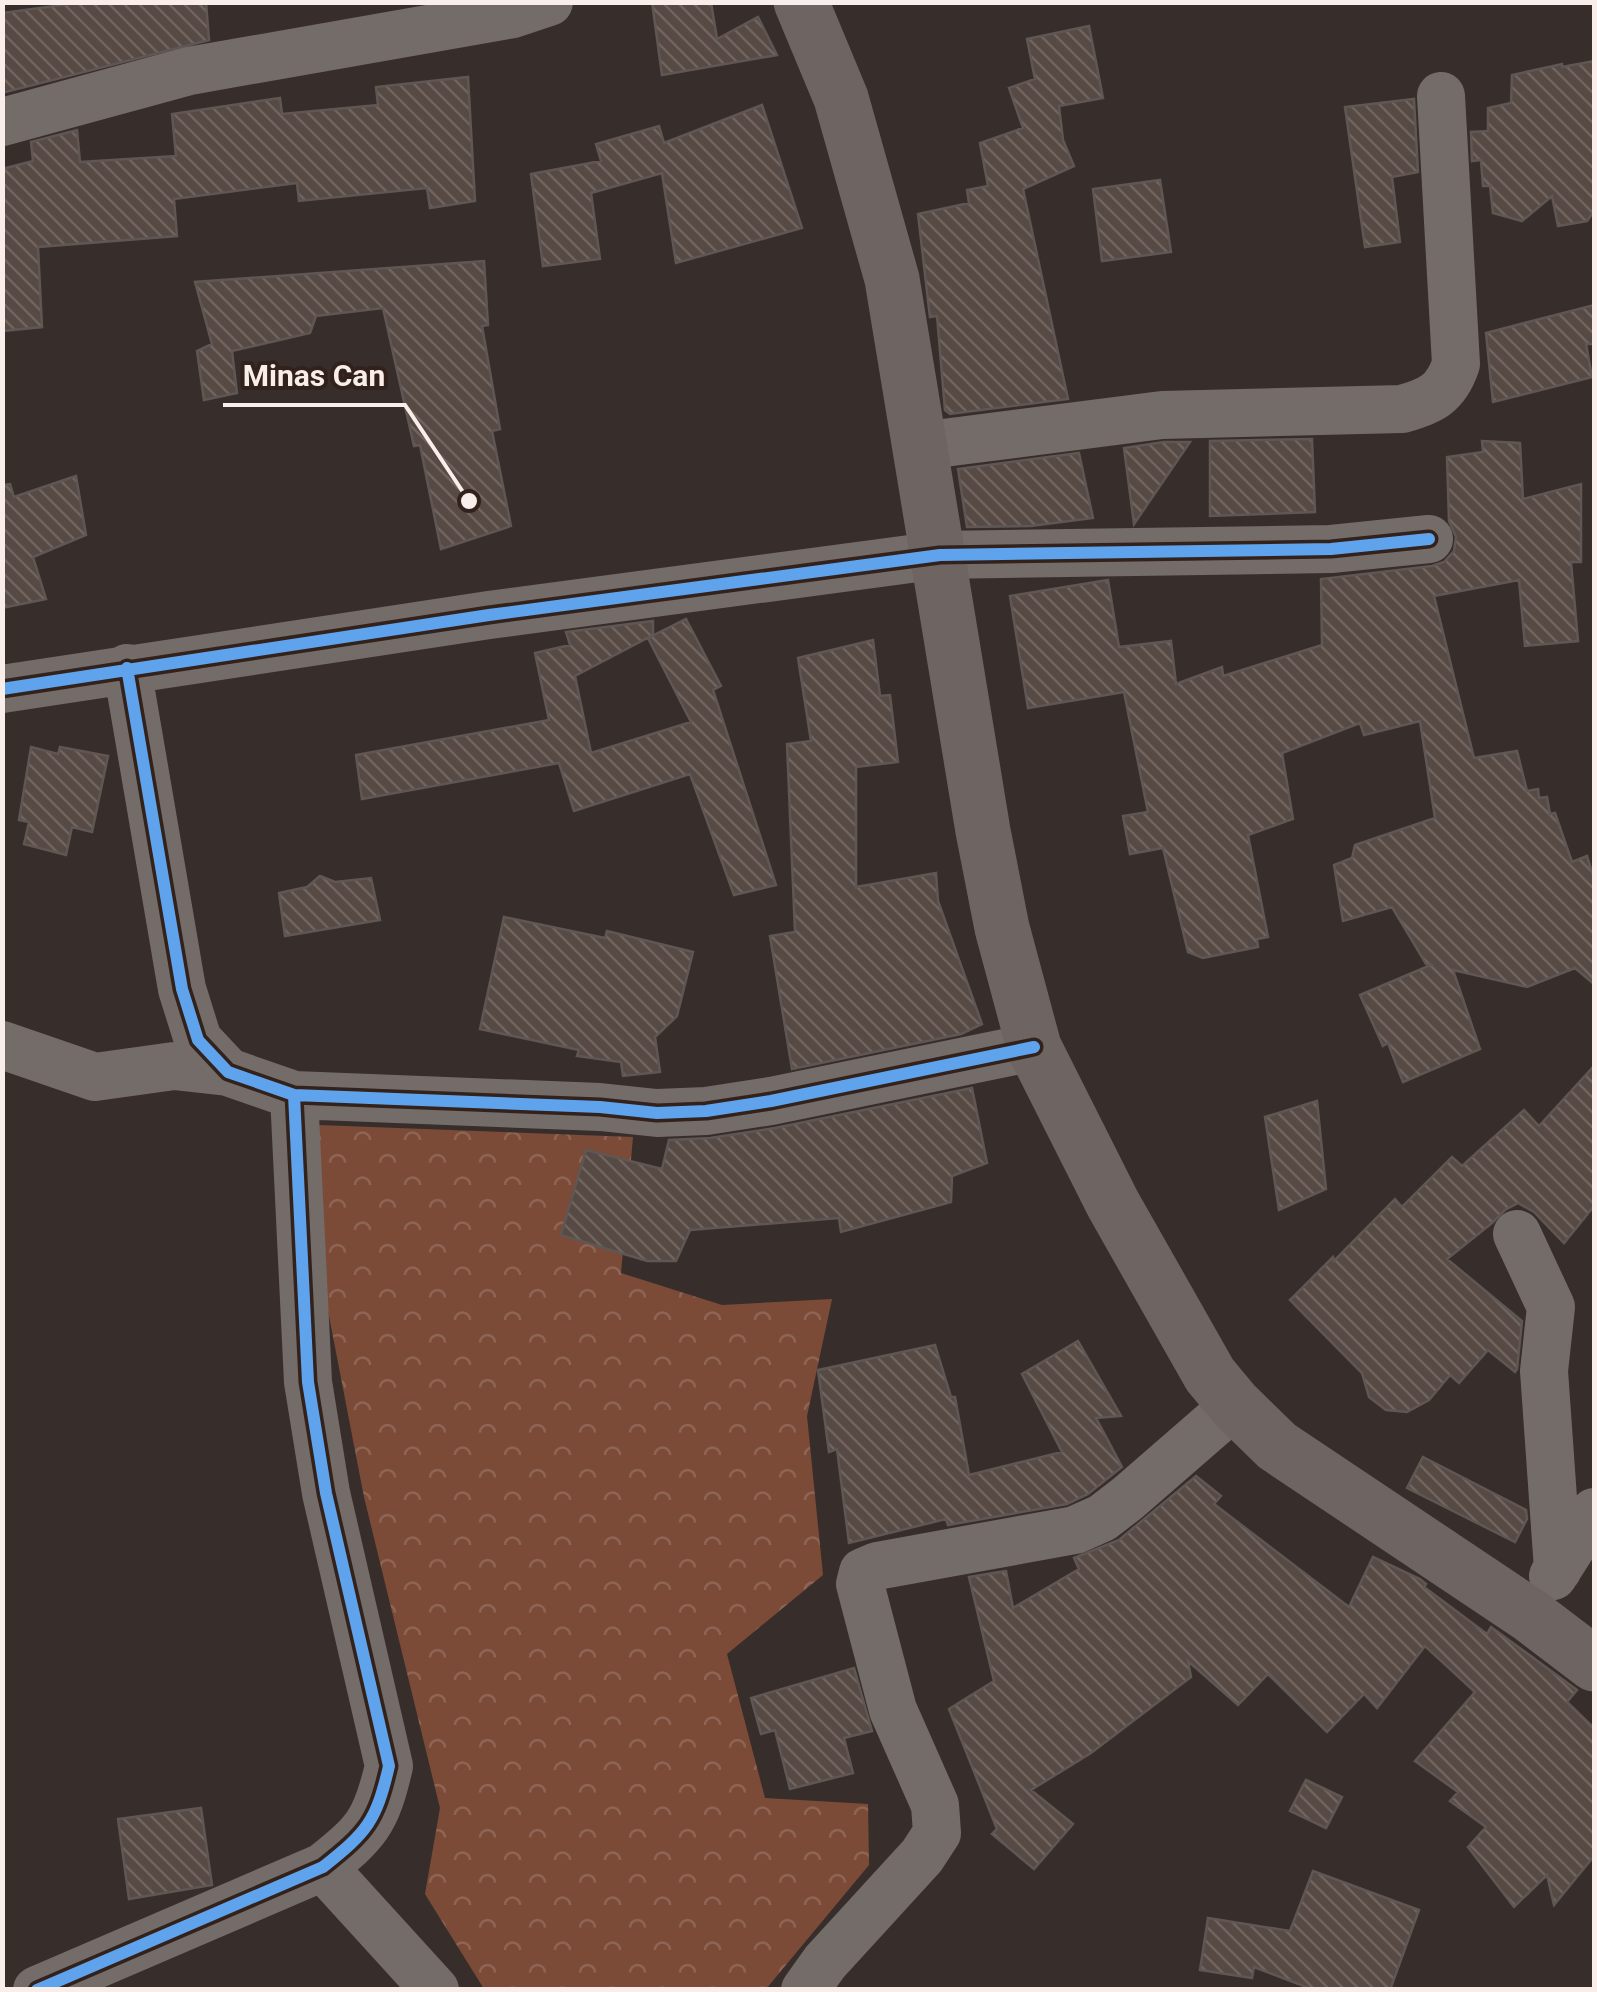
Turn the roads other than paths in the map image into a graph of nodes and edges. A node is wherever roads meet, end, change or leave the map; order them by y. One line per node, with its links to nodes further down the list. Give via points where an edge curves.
1 (550, 2): 4 (street, via 189,71)
2 (801, 2): 5 (main road, via 841,98 892,279)
3 (1441, 96): 5 (street, via 1456,364 1449,385 1432,401 1402,410 1162,415)
4 (2, 122)
5 (920, 446): 7 (main road)
6 (1429, 539): 7 (street, via 1331,548)
7 (940, 555): 8 (street); 11 (main road, via 982,831)
8 (128, 668): 9 (street); 12 (street, via 182,989 198,1040)
9 (2, 688)
10 (2, 1045): 12 (street, via 95,1077 174,1066)
11 (1034, 1048): 13 (street, via 706,1111); 15 (main road, via 1113,1204 1210,1375)
12 (228, 1072): 13 (street)
13 (294, 1094): 20 (street, via 308,1382 326,1493 389,1766 379,1809)
14 (1517, 1234): 17 (street, via 1551,1306 1544,1371)
15 (1234, 1405): 18 (main road, via 1277,1446); 23 (street, via 1102,1518 1075,1530 864,1572 860,1584 893,1710 935,1805 937,1833)
16 (1594, 1512): 17 (street)
17 (1558, 1568): 18 (street)
18 (1531, 1616): 19 (main road)
19 (1594, 1664)
20 (323, 1867): 21 (street); 22 (street)
21 (37, 1990)
22 (435, 1990)
23 (805, 1990)

